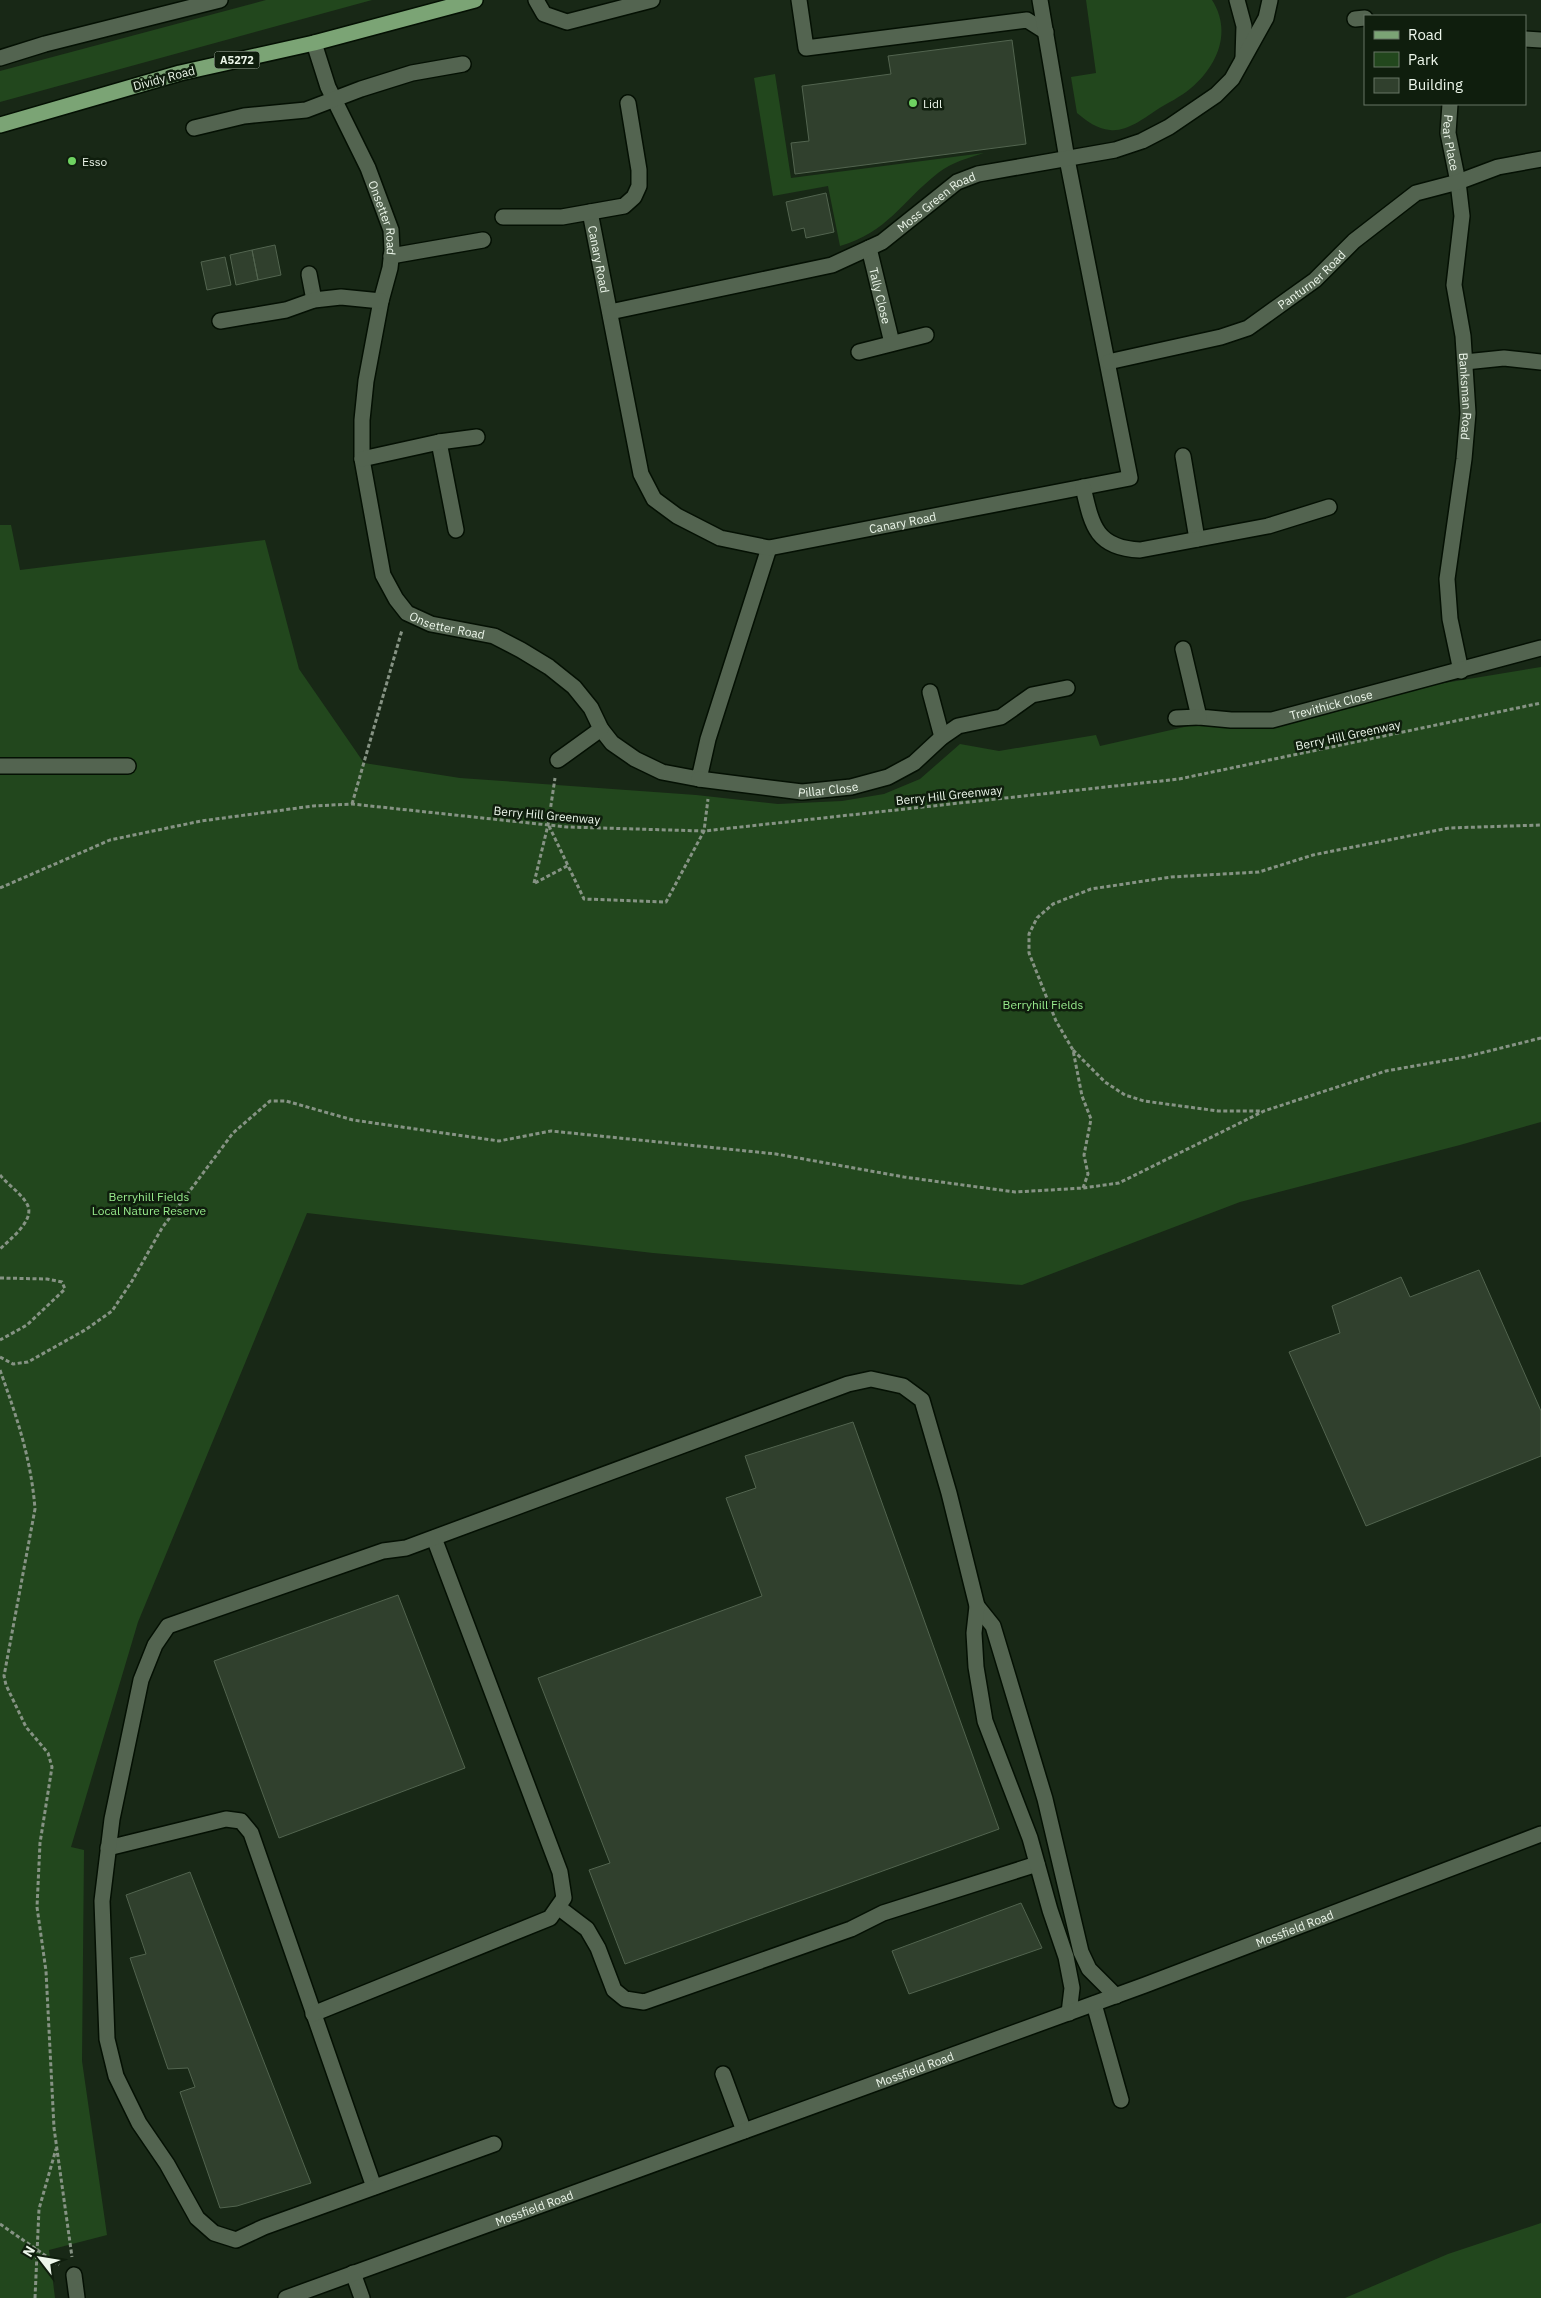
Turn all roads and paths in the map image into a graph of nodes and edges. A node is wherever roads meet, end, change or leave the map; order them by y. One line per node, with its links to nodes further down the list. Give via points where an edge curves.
1 (220, 0): 9 (street)
2 (475, 0): 13 (main road, Dividy Road / A5272)
3 (536, 0): 4 (street, via 544,14 567,22)
4 (652, 0)
5 (799, 0): 10 (street, via 806,48 1027,20)
6 (1040, 0): 10 (street, Canary Road)
7 (1237, 0): 15 (street, via 1244,26)
8 (1270, 0): 15 (street, Moss Green Road, via 1266,18)
9 (178, 5): 14 (street)
10 (1046, 32): 22 (street, Canary Road)
11 (1526, 39): 12 (street)
12 (1541, 40)
13 (314, 43): 17 (street, Onsetter Road); 20 (main road, Dividy Road / A5272, via 180,73)
14 (0, 58)
15 (1243, 62): 22 (street, Moss Green Road, via 1216,95 1169,127 1115,150)
16 (463, 64): 17 (street, via 412,73)
17 (334, 99): 21 (street, via 306,110 244,116); 29 (street, Onsetter Road, via 383,205 391,230)
18 (628, 102): 25 (street, Canary Road, via 639,186 634,197 624,206)
19 (1450, 105): 24 (street, Pear Place, via 1448,133)
20 (0, 125)
21 (194, 128)
22 (1067, 158): 28 (street, Moss Green Road, via 978,174 957,182 882,242); 38 (street, Canary Road)
23 (1541, 159): 24 (street, Panturner Road, via 1498,167)
24 (1458, 182): 38 (street, Panturner Road, via 1416,193 1354,241 1315,280 1248,328); 39 (street, Banksman Road, via 1462,216 1454,285)
25 (590, 212): 26 (street, Canary Road, via 562,217); 33 (street, Canary Road)
26 (503, 217)
27 (483, 240): 29 (street)
28 (869, 248): 33 (street, Moss Green Road, via 832,265); 36 (street, Tally Close)
29 (391, 256): 32 (street, Onsetter Road)
30 (309, 274): 31 (street)
31 (314, 300): 32 (street, via 341,297); 34 (street, via 286,310)
32 (381, 301): 44 (street, Onsetter Road, via 366,381)
33 (610, 312): 49 (street, Canary Road, via 641,474 654,499 677,516 720,538)
34 (220, 321)
35 (926, 335): 36 (street)
36 (892, 343): 37 (street)
37 (859, 352)
38 (1108, 362): 45 (street, Canary Road, via 1130,478)
39 (1465, 362): 40 (street, via 1504,358); 53 (street, Banksman Road, via 1468,414 1447,579 1450,619)
40 (1541, 362)
41 (477, 437): 42 (street)
42 (439, 442): 44 (street); 47 (street)
43 (1183, 456): 48 (street)
44 (362, 459): 50 (street, Onsetter Road, via 383,575)
45 (1083, 487): 48 (street, via 1096,532 1108,543 1123,549 1140,550); 49 (street, Canary Road)
46 (1330, 507): 48 (street, via 1268,526)
47 (456, 530)
48 (1197, 539)
49 (769, 548): 64 (street, via 708,739)
50 (407, 612): 59 (street, Onsetter Road, via 431,624 494,636 521,650 574,687); 65 (path)
51 (1541, 648): 53 (street, Trevithick Close)
52 (1183, 649): 57 (street)
53 (1461, 670): 57 (street, Trevithick Close, via 1272,720)
54 (1067, 688): 60 (street, Pillar Close, via 1032,695 1000,717 958,726)
55 (930, 692): 60 (street)
56 (1541, 704): 68 (path, Berry Hill Greenway, via 1178,779)
57 (1199, 716): 58 (street, Trevithick Close)
58 (1176, 718)
59 (601, 728): 61 (street); 64 (street, Onsetter Road, via 612,743 635,759 662,772)
60 (942, 737): 64 (street, Pillar Close, via 914,763 888,777 851,787 802,792)
61 (558, 760): 66 (path)
62 (0, 766): 63 (street)
63 (128, 766)
64 (704, 780): 68 (path)
65 (352, 804): 66 (path, Berry Hill Greenway); 70 (path, Berry Hill Greenway, via 201,821 110,840)
66 (548, 825): 68 (path, Berry Hill Greenway); 69 (path); 69 (path, via 534,883)
67 (1541, 826): 72 (path, via 1449,828 1330,851 1259,872 1171,877 1091,889 1053,904 1038,918 1029,934 1029,953 1056,1021)
68 (704, 832): 69 (path, via 666,902 584,899)
69 (569, 864)
70 (0, 888)
71 (1541, 1038): 73 (path, via 1465,1057 1386,1071)
72 (1073, 1050): 73 (path, via 1105,1082 1125,1095 1144,1101 1218,1111); 75 (path, via 1082,1096 1091,1119 1084,1155 1088,1174)
73 (1264, 1111): 75 (path, via 1119,1183)
74 (0, 1175): 76 (path, via 27,1204 29,1212 28,1219)
75 (1083, 1188): 79 (path, via 1015,1192 904,1177 776,1154 551,1131 499,1141 353,1120 286,1101 270,1101 233,1132 162,1228 112,1311 86,1330 28,1362 13,1364)
76 (0, 1249)
77 (0, 1278): 78 (path, via 47,1279 62,1282 65,1289 27,1325)
78 (0, 1340)
79 (0, 1358)
80 (0, 1370): 95 (path, via 30,1462 35,1509 4,1676 26,1727 48,1753 52,1767 40,1843 37,1907 46,1972)
81 (434, 1538): 82 (street, via 848,1384 871,1379 903,1386 922,1400); 84 (street, via 406,1548 384,1551 168,1626 154,1645 141,1680); 86 (street, via 560,1872 564,1898)
82 (977, 1606): 85 (street, via 974,1633 985,1721); 87 (street, via 993,1626 1045,1799 1081,1952 1089,1969)
83 (1541, 1834): 87 (street, Mossfield Road)
84 (108, 1848): 90 (street, via 226,1819 241,1821 250,1833); 96 (street, via 102,1901 107,2039 116,2076 139,2123 167,2164 196,2218 214,2233 236,2240)
85 (1037, 1864): 86 (street, via 883,1913 851,1930 644,2002 625,1998 614,1990 588,1929); 89 (street, via 1066,1957 1072,1988)
86 (558, 1907): 90 (street, via 550,1918)
87 (1116, 1996): 88 (street, Mossfield Road)
88 (1094, 2004): 89 (street, Mossfield Road); 92 (street)
89 (1069, 2013): 93 (street, Mossfield Road)
90 (314, 2014): 96 (street)
91 (723, 2074): 93 (street)
92 (1120, 2100)
93 (744, 2131): 99 (street, Mossfield Road)
94 (494, 2144): 96 (street)
95 (57, 2146): 98 (path, via 39,2209); 100 (path)
96 (374, 2188)
97 (0, 2224): 98 (path)
98 (37, 2249): 100 (path); 101 (path)
99 (353, 2273): 103 (street, Mossfield Road); 104 (street)
100 (74, 2275): 102 (street)
101 (35, 2298)
102 (78, 2298)
103 (286, 2298)
104 (362, 2298)

